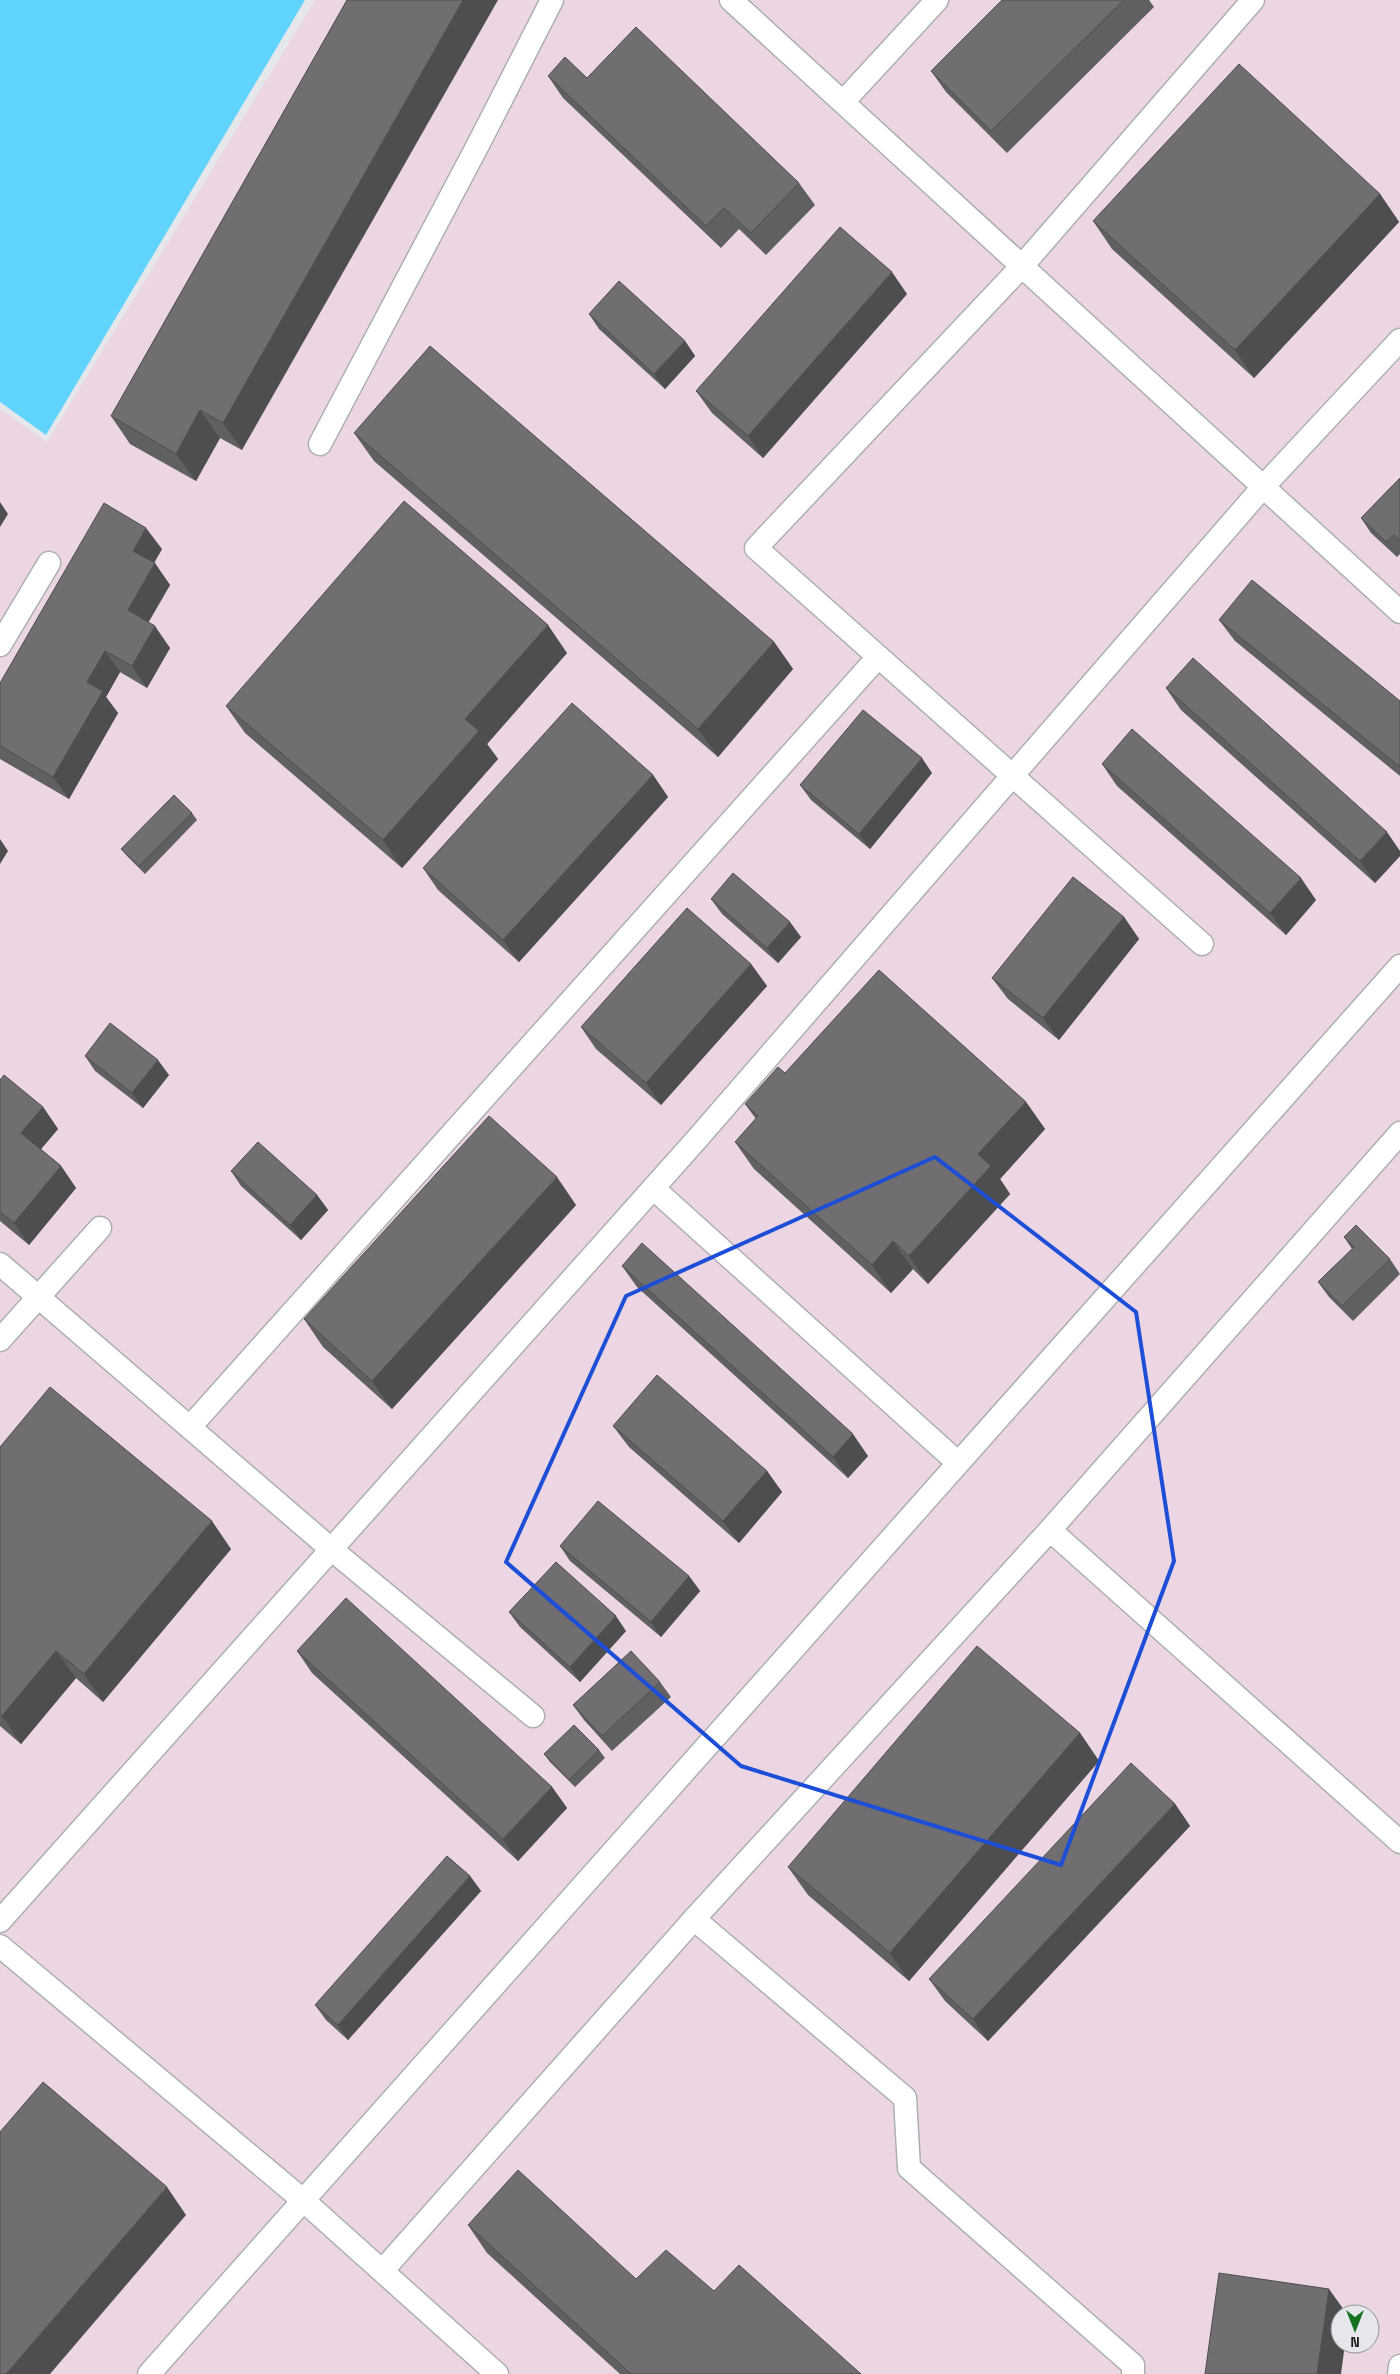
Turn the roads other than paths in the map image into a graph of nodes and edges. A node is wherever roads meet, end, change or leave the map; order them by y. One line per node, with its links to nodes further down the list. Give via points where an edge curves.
1 (552, 0): 8 (lane)
2 (731, 0): 5 (lane)
3 (937, 0): 5 (lane)
4 (1253, 0): 6 (lane)
5 (843, 102): 6 (lane)
6 (1022, 266): 9 (lane); 13 (lane, via 756,548)
7 (1400, 340): 9 (lane)
8 (320, 444)
9 (1263, 487): 11 (lane); 14 (lane)
10 (49, 564): 12 (lane)
11 (1400, 612)
12 (0, 645)
13 (878, 657): 14 (lane); 23 (lane)
14 (1012, 777): 15 (lane); 18 (lane)
15 (1202, 944)
16 (1400, 966): 24 (lane)
17 (1400, 1133): 25 (lane)
18 (653, 1188): 24 (lane); 26 (lane)
19 (100, 1228): 21 (lane)
20 (0, 1264): 21 (lane)
21 (39, 1296): 22 (lane); 23 (lane)
22 (0, 1340)
23 (190, 1427): 26 (lane)
24 (957, 1462): 32 (lane)
25 (1050, 1530): 28 (lane); 29 (lane)
26 (331, 1548): 27 (lane); 30 (lane)
27 (533, 1716)
28 (1400, 1842)
29 (694, 1919): 33 (lane); 37 (lane, via 905,2098 909,2168 1133,2365)
30 (0, 1921)
31 (0, 1946): 32 (lane)
32 (304, 2201): 33 (lane); 35 (lane)
33 (383, 2270): 36 (lane)
34 (1400, 2366): 38 (lane)
35 (149, 2374)
36 (497, 2374)
37 (1133, 2374)
38 (1399, 2374)

